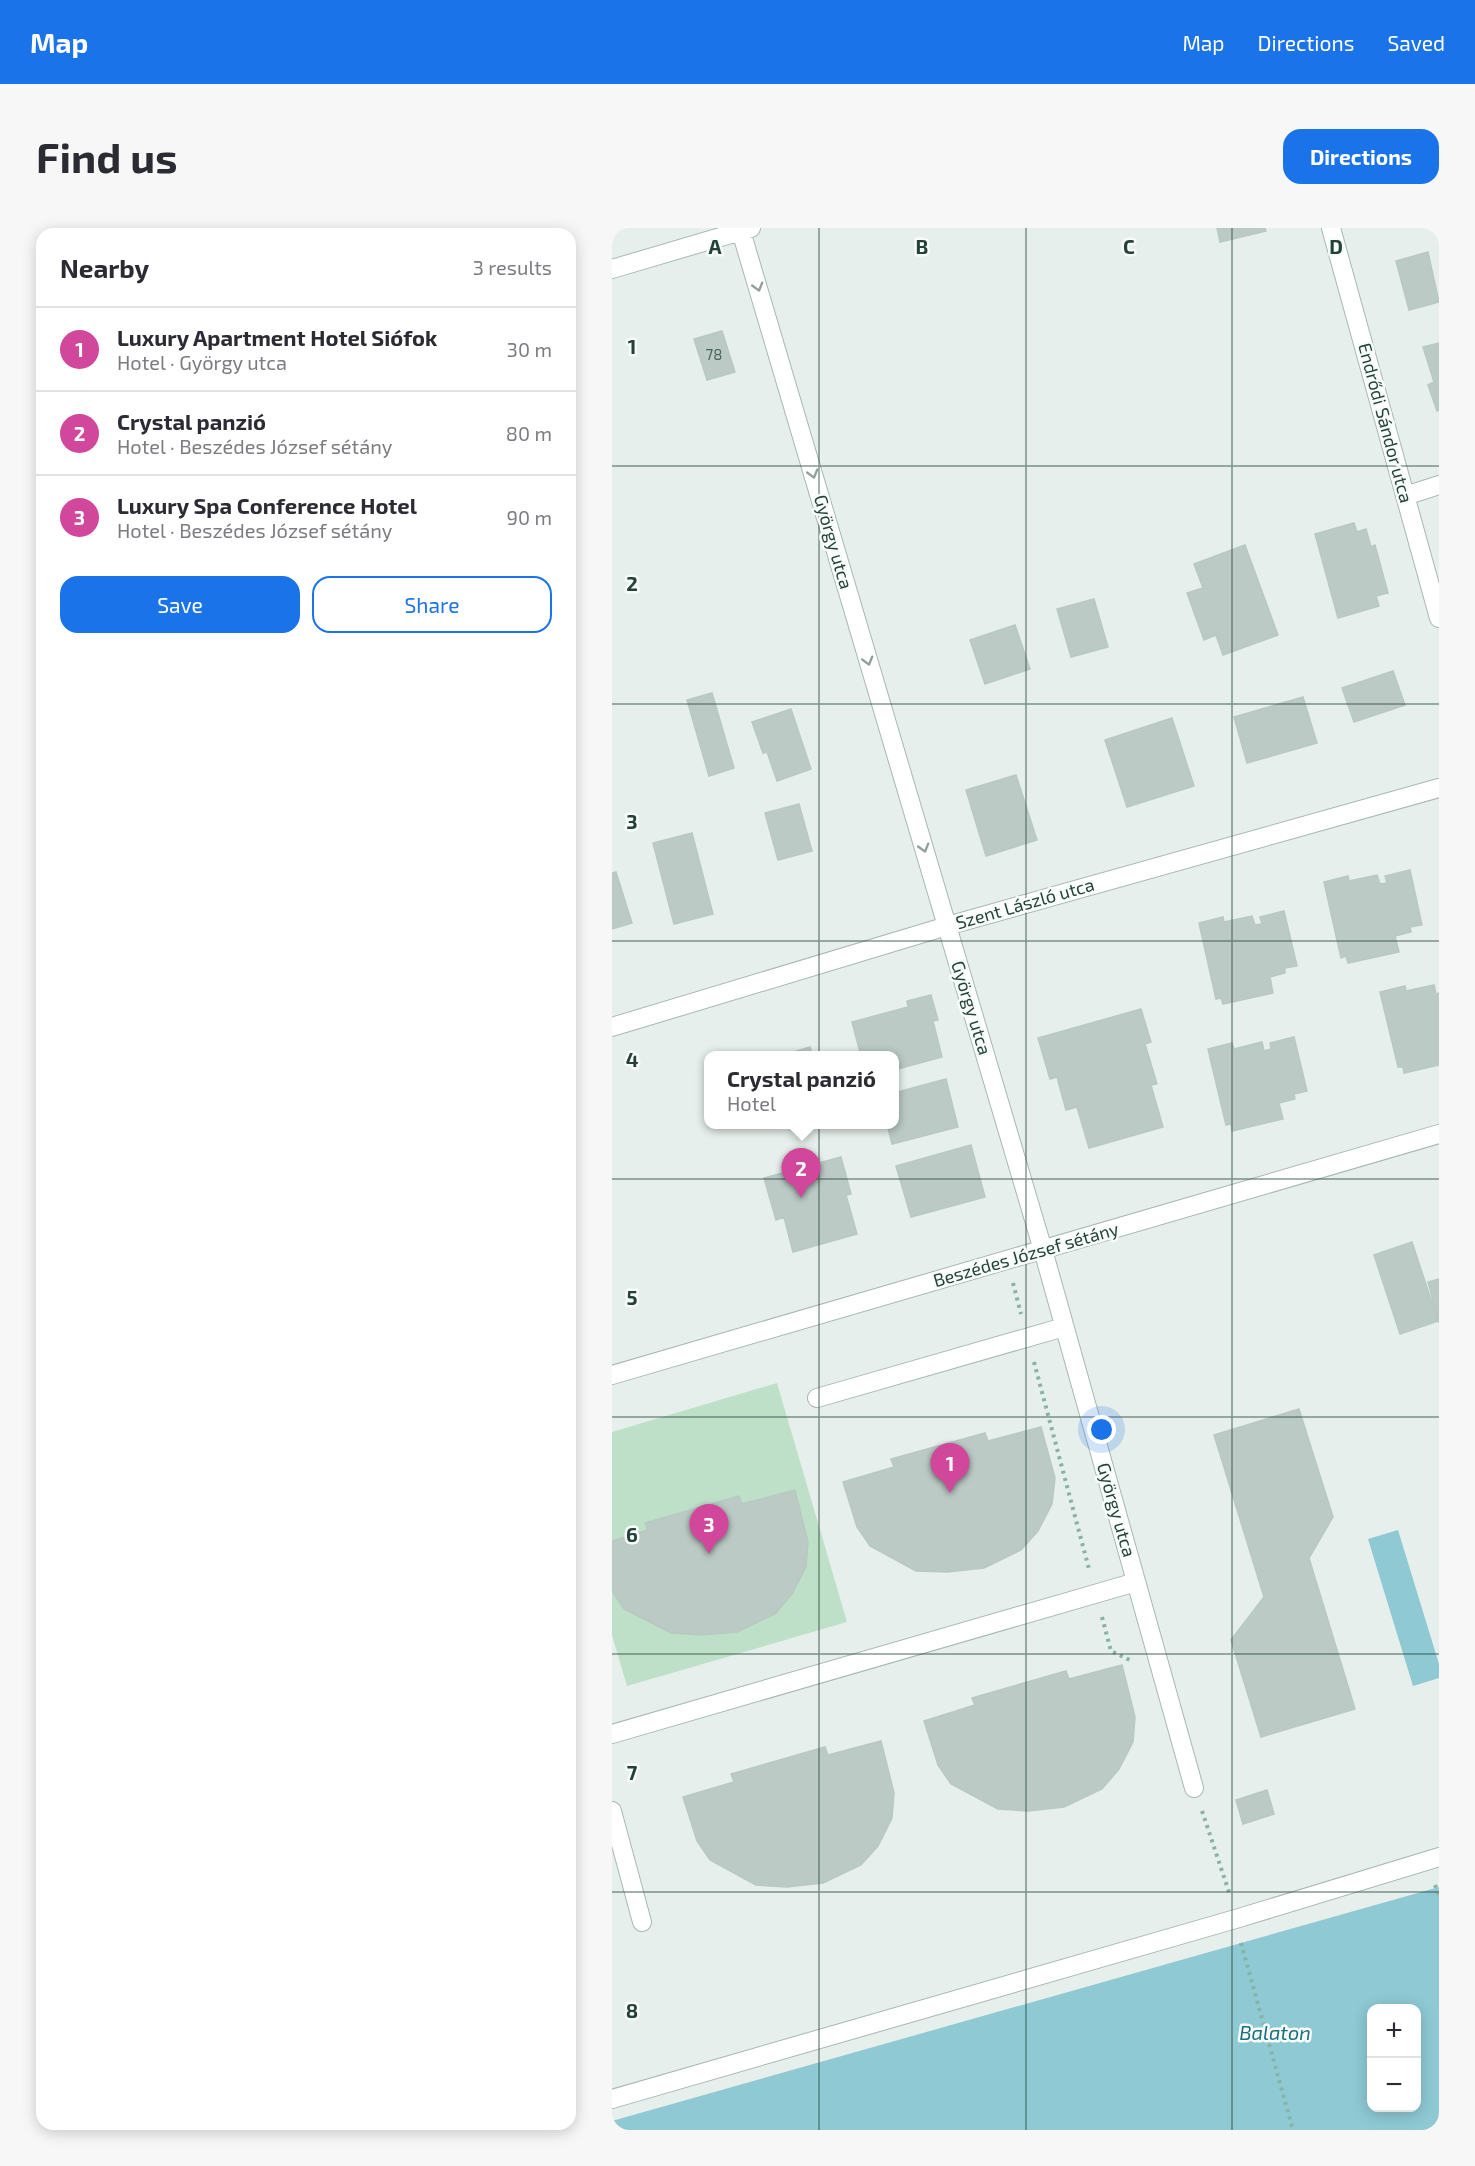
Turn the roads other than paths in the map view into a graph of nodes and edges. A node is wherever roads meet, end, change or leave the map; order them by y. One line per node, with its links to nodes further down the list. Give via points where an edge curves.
1 (1331, 228): 5 (street, Endrődi Sándor utca)
2 (746, 229): 3 (street); 8 (street, György utca, one-way to 8)
3 (612, 269)
4 (1439, 485): 5 (street)
5 (1405, 496): 6 (street, Endrődi Sándor utca)
6 (1439, 618)
7 (1439, 788): 8 (street, Szent László utca)
8 (947, 926): 9 (street, Szent László utca); 11 (street, György utca)
9 (612, 1027)
10 (1439, 1134): 11 (street, Beszédes József sétány)
11 (1043, 1250): 12 (street, György utca); 13 (street, Beszédes József sétány)
12 (1064, 1327): 14 (street); 15 (street, György utca)
13 (612, 1375)
14 (817, 1398)
15 (1136, 1582): 16 (street); 17 (street, György utca)
16 (612, 1734)
17 (1194, 1788)
18 (612, 1811): 20 (street)
19 (1439, 1857): 21 (street)
20 (642, 1922)
21 (612, 2099)

